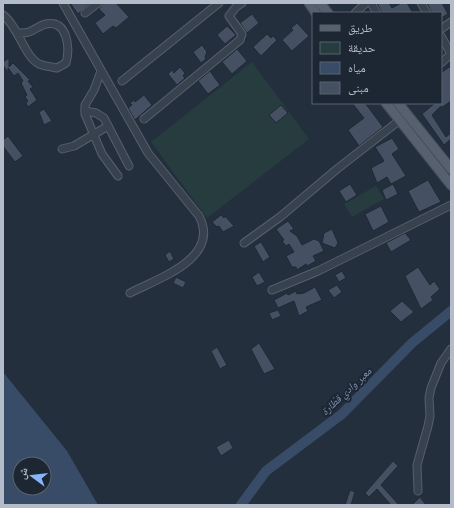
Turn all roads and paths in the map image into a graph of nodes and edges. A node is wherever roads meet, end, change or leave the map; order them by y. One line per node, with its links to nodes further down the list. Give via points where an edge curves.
1 (63, 3): 23 (street)
2 (98, 3): 15 (street)
3 (309, 3): 10 (main road)
4 (320, 3): 11 (main road)
5 (366, 3): 12 (street)
6 (371, 3): 13 (street)
7 (421, 3): 14 (street)
8 (213, 4): 24 (street)
9 (240, 4): 28 (street, via 229,16 242,34 240,40)
10 (315, 12)
11 (327, 12)
12 (356, 12)
13 (376, 12)
14 (426, 12)
15 (85, 13)
16 (3, 15): 19 (street, via 10,20)
17 (451, 22): 18 (street)
18 (442, 28)
19 (17, 33): 19 (street, via 38,63 57,68 66,63 67,37 58,26 48,23 29,32)
20 (442, 38): 21 (street)
21 (451, 54): 22 (street)
22 (442, 62)
23 (101, 71): 27 (street, via 94,90 87,99); 40 (street, via 148,153 199,216 205,233 201,247 189,261)
24 (122, 81)
25 (387, 104): 29 (main road)
26 (399, 104): 34 (main road)
27 (85, 111): 30 (street, via 104,118); 31 (street)
28 (144, 119)
29 (400, 120): 36 (main road); 38 (street, via 280,217)
30 (108, 126): 31 (street); 33 (street)
31 (93, 135): 32 (street, via 74,146); 35 (street, via 102,154)
32 (62, 149)
33 (129, 166)
34 (451, 169)
35 (118, 176)
36 (451, 185)
37 (451, 205): 39 (street, via 318,271)
38 (244, 242)
39 (272, 290)
40 (130, 293)
41 (451, 349): 42 (street, via 441,363 431,388 428,426 416,465)
42 (418, 491)

